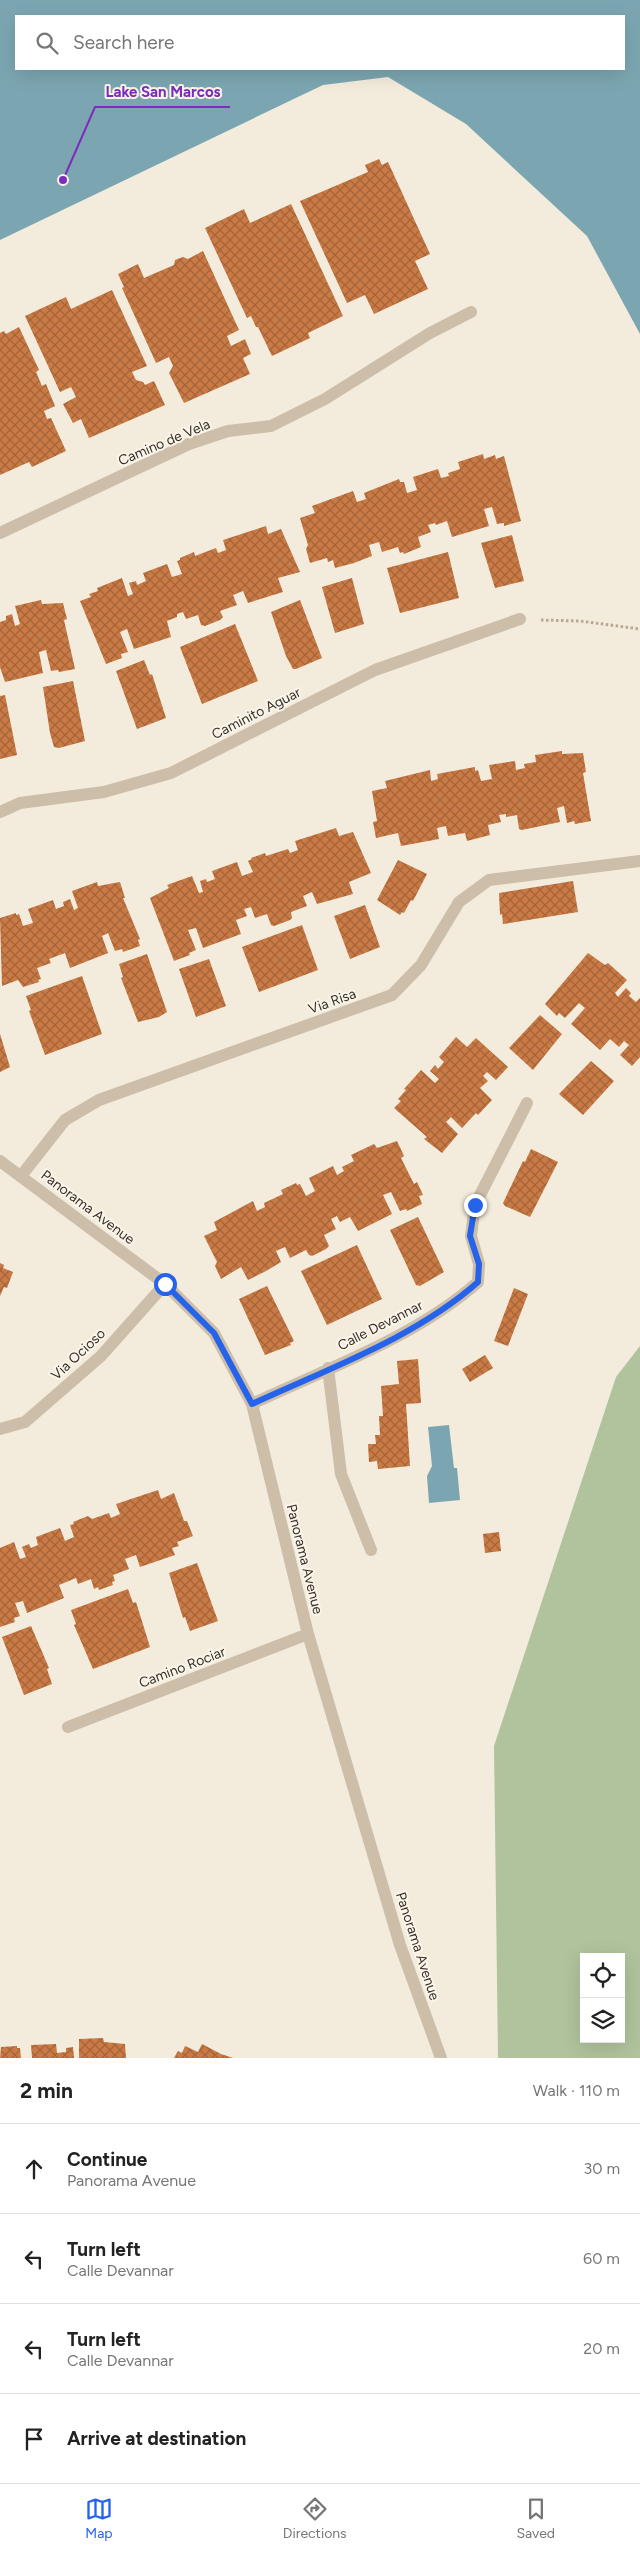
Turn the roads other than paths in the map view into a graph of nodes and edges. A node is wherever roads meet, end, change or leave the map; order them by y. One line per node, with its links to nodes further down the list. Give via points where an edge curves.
1 (471, 312): 2 (street, Camino de Vela, via 430,333 325,399 271,426 228,431 189,444)
2 (0, 533)
3 (520, 619): 4 (street, Caminito Aguar, via 375,670 171,773 104,792 20,803)
4 (0, 812)
5 (640, 861): 8 (street, Via Risa, via 489,880 459,902 421,966 392,995 99,1100 65,1120)
6 (527, 1103): 10 (street, Calle Devannar, via 475,1205 470,1236 479,1264 478,1282 462,1297 413,1329)
7 (0, 1161): 8 (street, Panorama Avenue)
8 (20, 1176): 9 (street, Panorama Avenue)
9 (165, 1284): 11 (street, Panorama Avenue, via 214,1333); 12 (street, Via Ocioso, via 94,1362 25,1422)
10 (328, 1368): 11 (street, Calle Devannar); 13 (street, via 341,1474)
11 (252, 1404): 14 (street, Panorama Avenue)
12 (0, 1429)
13 (371, 1550)
14 (308, 1634): 15 (street, Camino Rociar); 16 (street, Panorama Avenue, via 400,1945)
15 (68, 1727)
16 (441, 2058)

